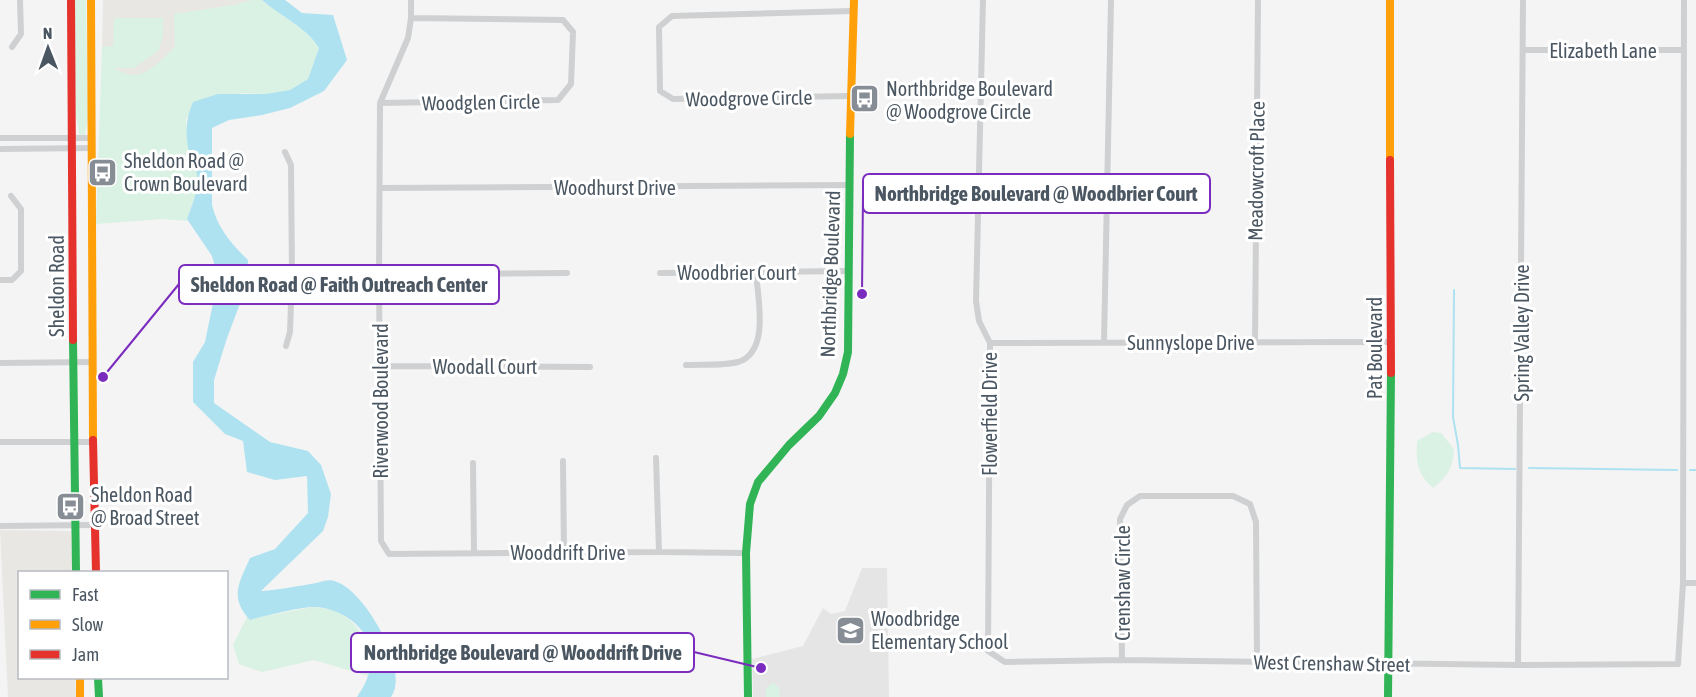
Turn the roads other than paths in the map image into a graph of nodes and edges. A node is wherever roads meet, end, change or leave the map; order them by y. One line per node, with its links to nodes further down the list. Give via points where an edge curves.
1 (20, 0): 14 (street, via 21,34)
2 (70, 0): 20 (street, Sheldon Road)
3 (91, 0): 21 (street, Sheldon Road)
4 (411, 0): 13 (street, Riverwood Boulevard)
5 (854, 0): 12 (street, Northbridge Boulevard)
6 (983, 0): 38 (street, Flowerfield Drive, via 976,301 979,321)
7 (1111, 0): 36 (street)
8 (1258, 0): 39 (street, Meadowcroft Place)
9 (1390, 0): 37 (street, Pat Boulevard)
10 (1523, 0): 15 (street, Spring Valley Drive)
11 (1683, 0): 16 (street)
12 (853, 11): 17 (street, Northbridge Boulevard); 17 (street, Woodgrove Circle, via 672,16 658,27 660,91 673,99)
13 (411, 18): 18 (street, Riverwood Boulevard, via 408,39); 18 (street, Woodglen Circle, via 563,20 573,32 571,84 558,100)
14 (12, 47)
15 (1524, 50): 16 (street, Elizabeth Lane); 69 (street, Spring Valley Drive)
16 (1683, 50): 63 (street)
17 (852, 96): 26 (street, Northbridge Boulevard)
18 (380, 104): 27 (street, Riverwood Boulevard)
19 (0, 138): 20 (street)
20 (72, 138): 21 (street); 22 (street, Sheldon Road)
21 (92, 138): 23 (street, Sheldon Road)
22 (72, 148): 23 (street); 24 (street); 41 (street, Sheldon Road)
23 (92, 148): 42 (street, Sheldon Road)
24 (0, 149)
25 (285, 152): 33 (street, via 291,165)
26 (849, 185): 27 (street, Woodhurst Drive); 29 (street, Northbridge Boulevard)
27 (380, 188): 34 (street, Riverwood Boulevard)
28 (11, 196): 35 (street, via 21,209 21,271 12,280)
29 (849, 272): 32 (street, Woodbrier Court); 59 (street, Northbridge Boulevard, via 848,352 843,374 819,416 758,482 750,504)
30 (567, 273): 34 (street)
31 (660, 273): 32 (street, Woodbrier Court)
32 (756, 273): 44 (street, via 760,329 756,347 748,358 736,363)
33 (292, 275): 34 (street); 40 (street)
34 (379, 275): 45 (street, Riverwood Boulevard)
35 (0, 280)
36 (1104, 342): 38 (street, Sunnyslope Drive); 39 (street, Sunnyslope Drive)
37 (1391, 342): 39 (street, Sunnyslope Drive); 68 (street, Pat Boulevard)
38 (990, 343): 65 (street, Flowerfield Drive)
39 (1255, 343)
40 (286, 346)
41 (73, 362): 42 (street); 43 (street); 48 (street, Sheldon Road)
42 (93, 362): 49 (street, Sheldon Road)
43 (0, 363)
44 (686, 365)
45 (380, 366): 46 (street, Woodall Court); 60 (street, Riverwood Boulevard, via 381,540)
46 (590, 367)
47 (0, 442): 48 (street)
48 (73, 442): 49 (street); 55 (street, Sheldon Road)
49 (93, 442): 53 (street, Sheldon Road)
50 (656, 458): 56 (street)
51 (563, 461): 58 (street)
52 (473, 463): 57 (street)
53 (94, 525): 55 (street); 62 (street, Sheldon Road)
54 (0, 526): 55 (street)
55 (75, 526): 61 (street, Sheldon Road)
56 (659, 552): 58 (street, Wooddrift Drive); 59 (street, Wooddrift Drive)
57 (474, 553): 58 (street, Wooddrift Drive); 60 (street, Wooddrift Drive)
58 (564, 553)
59 (746, 553): 74 (street, Northbridge Boulevard)
60 (389, 554)
61 (76, 571)
62 (96, 571)
63 (1683, 583): 64 (street); 69 (street, West Crenshaw Street, via 1678,664)
64 (1696, 583)
65 (988, 651): 66 (street, West Crenshaw Street, via 1005,662)
66 (1122, 660): 67 (street, West Crenshaw Street); 67 (street, Crenshaw Circle, via 1120,519 1126,505 1140,496 1233,496 1250,504 1256,522)
67 (1257, 662): 68 (street, West Crenshaw Street)
68 (1387, 663): 69 (street, West Crenshaw Street); 75 (street, Pat Boulevard)
69 (1518, 665)
70 (80, 679): 72 (street)
71 (98, 679): 73 (street)
72 (80, 697)
73 (99, 697)
74 (748, 697)
75 (1388, 697)

